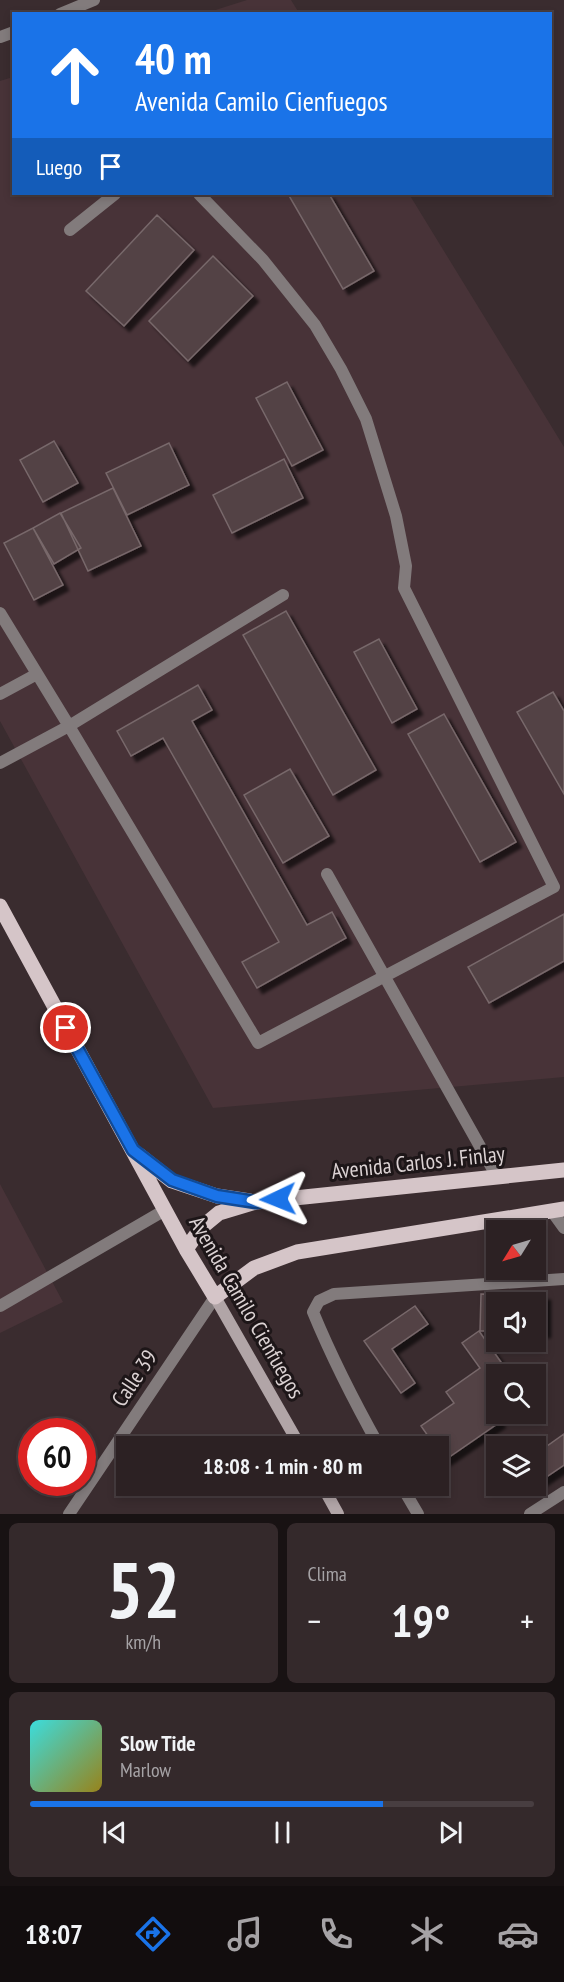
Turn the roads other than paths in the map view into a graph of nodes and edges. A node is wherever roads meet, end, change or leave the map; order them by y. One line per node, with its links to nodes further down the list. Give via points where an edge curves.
1 (94, 0): 2 (street)
2 (65, 12)
3 (114, 195): 5 (street)
4 (200, 195): 13 (street, via 263,260 315,325 341,369 366,419 396,516 406,566 404,588)
5 (70, 230)
6 (283, 595): 10 (street)
7 (0, 613): 8 (street)
8 (37, 674): 9 (street); 10 (street)
9 (0, 694)
10 (69, 726): 11 (street); 15 (street, via 258,1043)
11 (0, 763)
12 (327, 874): 15 (street)
13 (559, 885): 15 (street)
14 (0, 906): 16 (main road, Avenida Camilo Cienfuegos)
15 (384, 975): 18 (street)
16 (133, 1150): 19 (main road, via 172,1180 217,1196); 20 (main road, Avenida Camilo Cienfuegos)
17 (564, 1170): 18 (main road, Avenida Carlos J. Finlay)
18 (495, 1176): 19 (main road, Avenida Carlos J. Finlay)
19 (256, 1202): 23 (main road, Avenida Carlos J. Finlay, via 219,1213 202,1227)
20 (165, 1210): 23 (main road, Avenida Camilo Cienfuegos); 26 (street)
21 (558, 1210): 22 (street); 25 (main road, via 297,1252 254,1268)
22 (564, 1228)
23 (186, 1249): 25 (main road, Avenida Camilo Cienfuegos)
24 (564, 1279): 28 (street, via 334,1294 319,1301 314,1312 320,1328)
25 (215, 1297): 27 (main road, Avenida Camilo Cienfuegos); 32 (street, Calle 39)
26 (0, 1306)
27 (294, 1436)
28 (374, 1436)
29 (564, 1492): 35 (street)
30 (328, 1496): 33 (main road)
31 (407, 1496): 34 (street)
32 (69, 1514)
33 (338, 1514)
34 (417, 1514)
35 (530, 1514)

